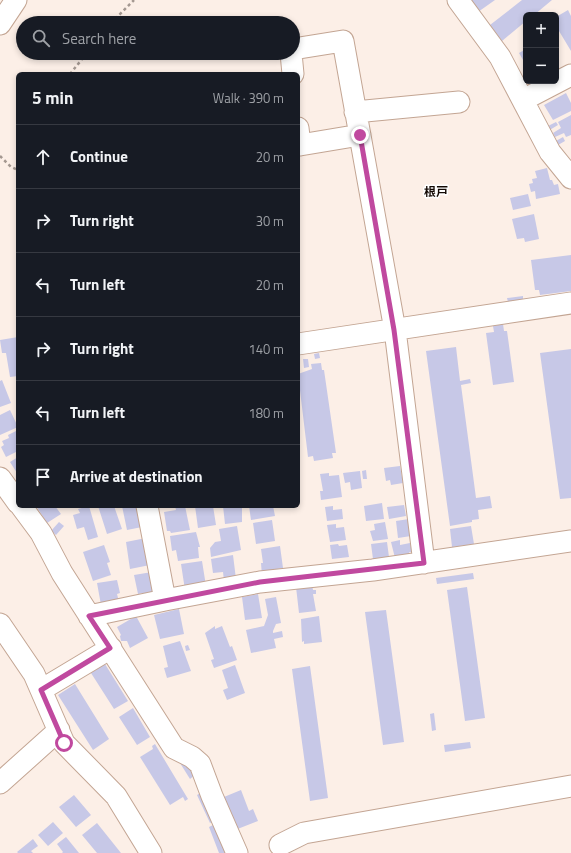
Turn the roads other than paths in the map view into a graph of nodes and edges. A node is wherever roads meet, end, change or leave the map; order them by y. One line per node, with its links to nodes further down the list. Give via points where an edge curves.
1 (16, 0): 3 (street)
2 (458, 0): 8 (street, via 500,57)
3 (0, 24)
4 (300, 48): 10 (street, via 343,41)
5 (292, 60): 6 (street)
6 (293, 72)
7 (571, 75): 8 (street)
8 (523, 100): 13 (street, via 550,152)
9 (459, 102): 10 (street)
10 (355, 112): 11 (street)
11 (360, 135): 12 (street); 15 (street)
12 (300, 145)
13 (571, 178)
14 (571, 304): 15 (street)
15 (394, 330): 16 (street); 22 (street)
16 (300, 344)
17 (0, 478): 18 (street)
18 (16, 500)
19 (22, 508): 24 (street, via 41,534)
20 (147, 508): 23 (street)
21 (571, 541): 22 (street)
22 (424, 563): 23 (street, via 260,582)
23 (165, 600): 24 (street)
24 (89, 616): 26 (street)
25 (0, 624): 27 (street, via 34,674)
26 (110, 648): 27 (street); 33 (street, via 174,748 200,764)
27 (41, 690): 28 (street)
28 (59, 730): 29 (street); 32 (street, via 64,743 116,796)
29 (0, 783)
30 (571, 786): 31 (street, via 304,833)
31 (280, 845)
32 (148, 851)
33 (237, 853)

